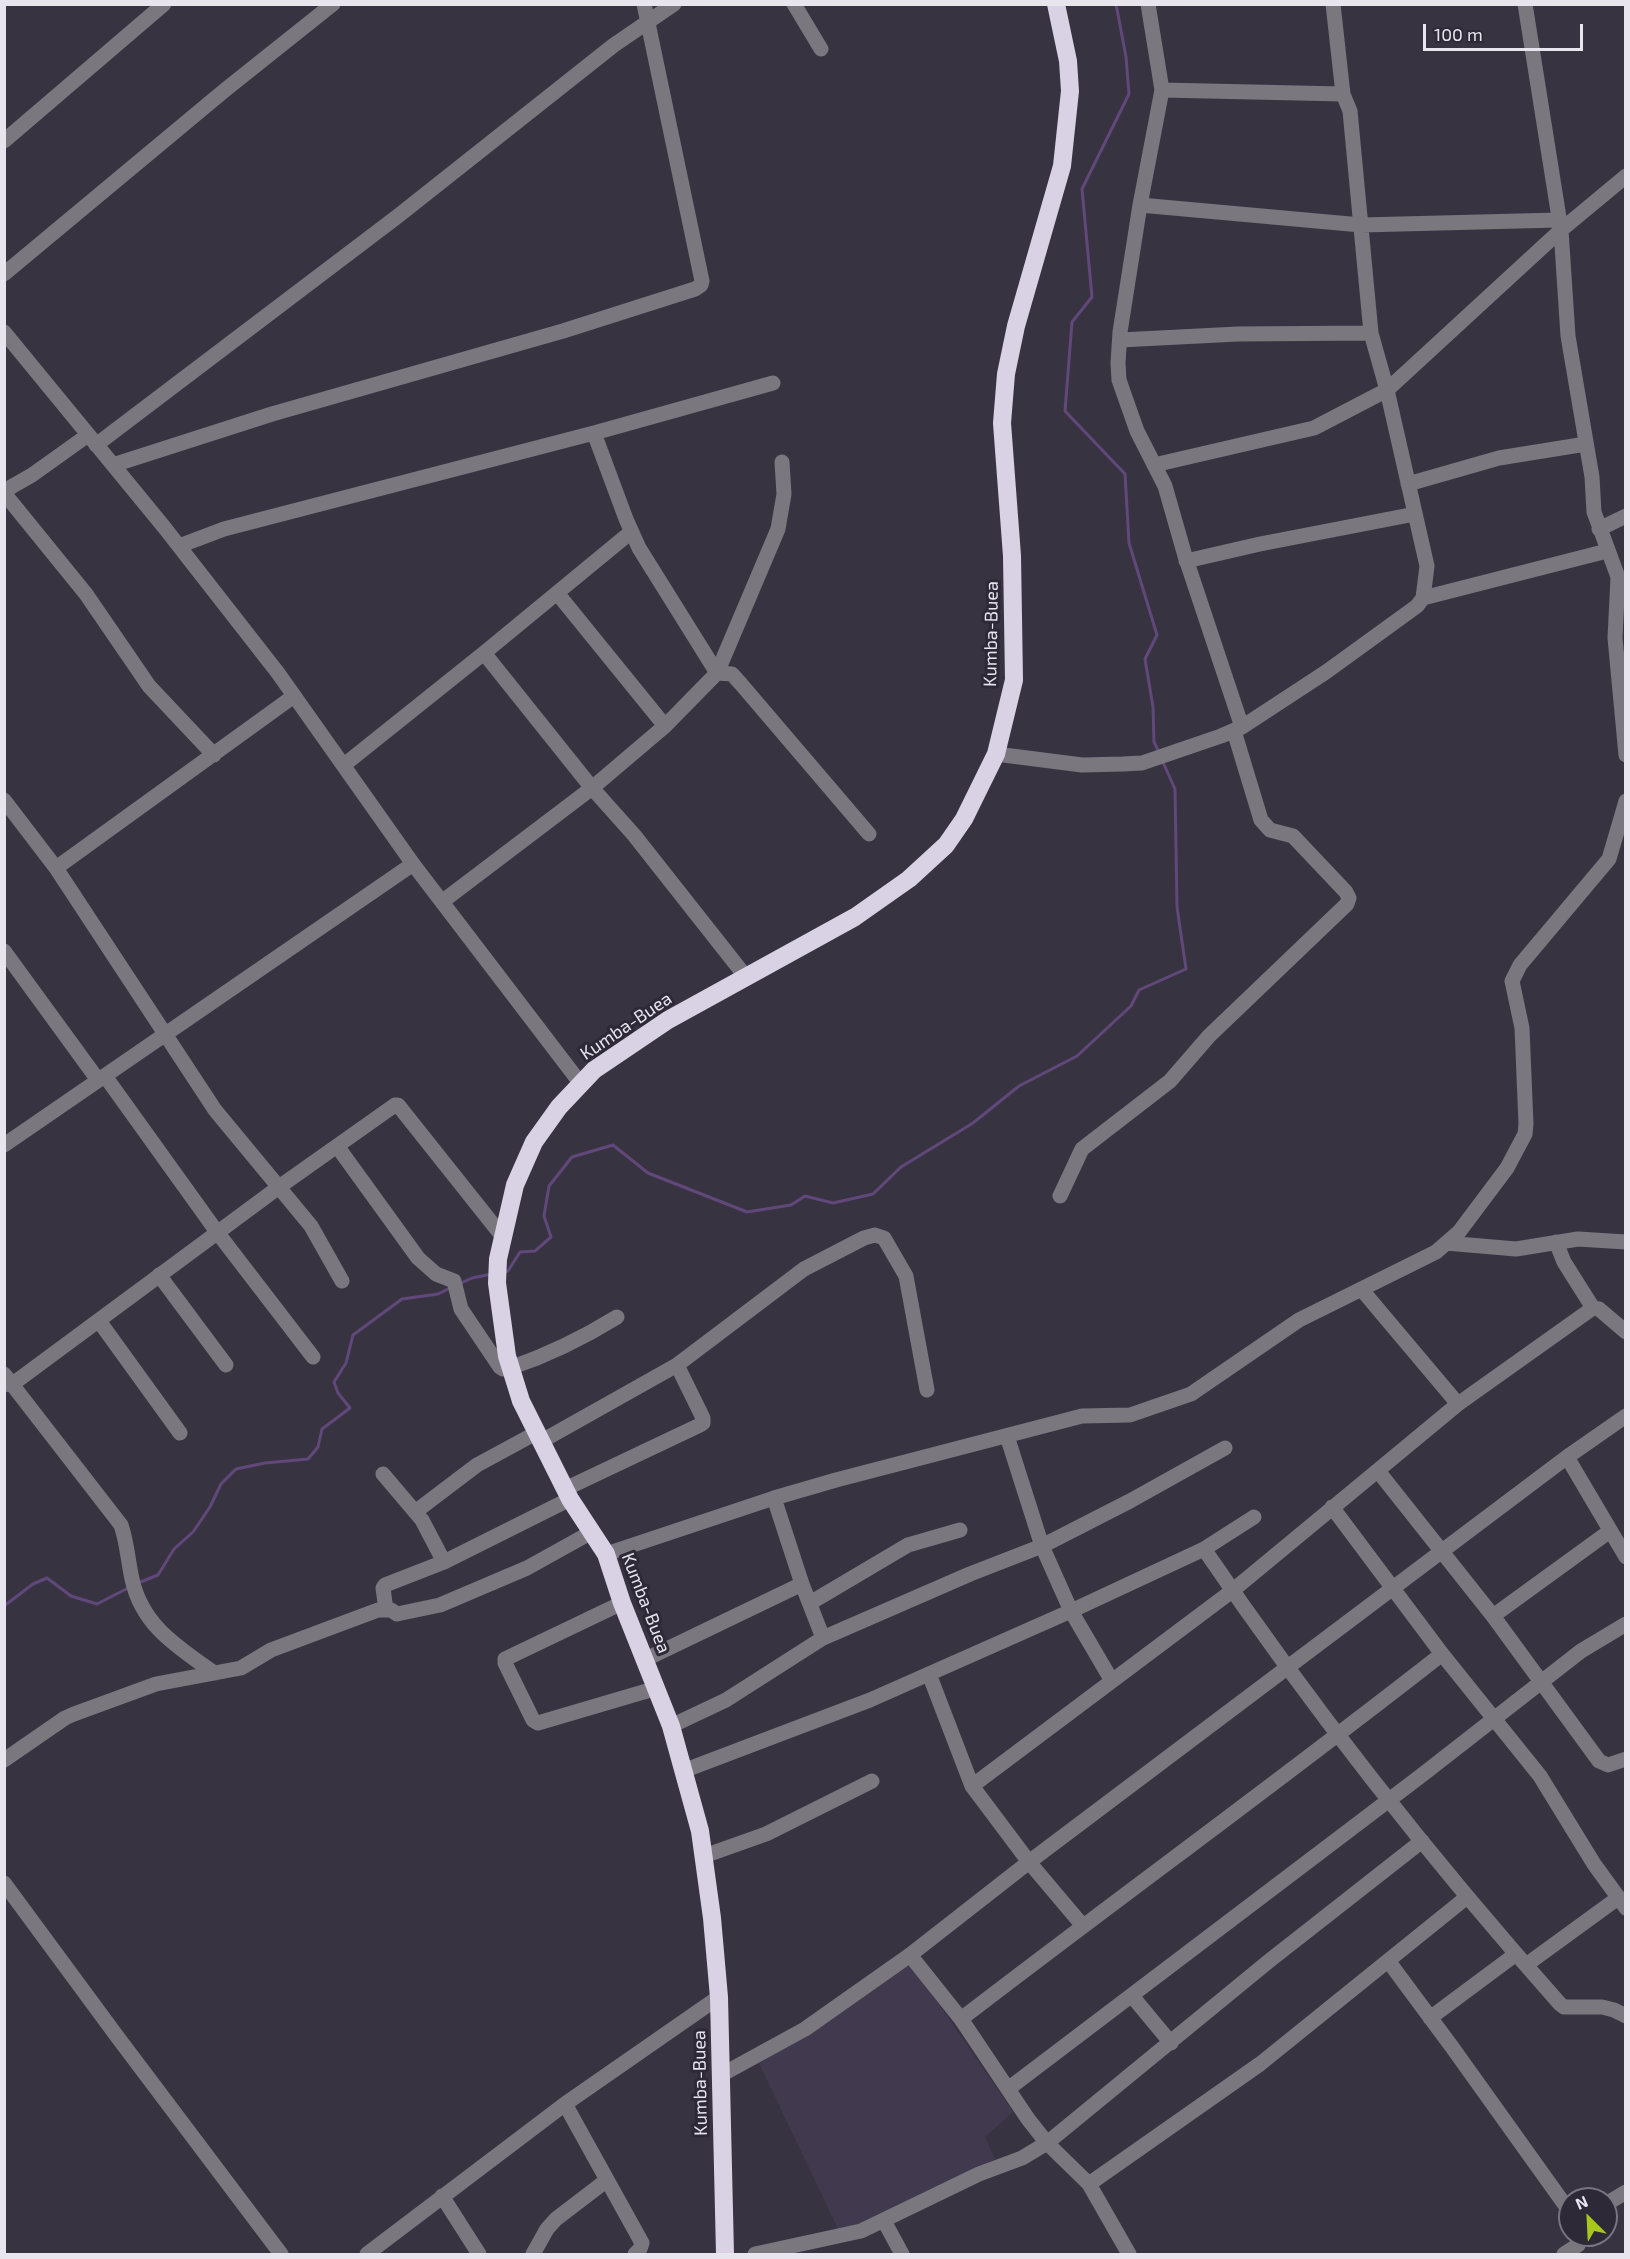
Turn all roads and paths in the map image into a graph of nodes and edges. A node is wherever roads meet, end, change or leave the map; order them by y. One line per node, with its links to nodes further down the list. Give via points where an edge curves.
1 (164, 4): 14 (street)
2 (333, 4): 19 (street)
3 (644, 4): 10 (street)
4 (674, 4): 10 (street)
5 (794, 4): 11 (street)
6 (1056, 4): 47 (highway, Kumba-Buea, via 1070,91 1062,166 1006,374 1002,423 1012,556 1014,680)
7 (1148, 4): 12 (street)
8 (1333, 4): 13 (street)
9 (1525, 4): 18 (street)
10 (646, 24): 26 (street, via 398,216); 29 (street, via 701,285 563,331 284,410)
11 (821, 49)
12 (1162, 90): 13 (street); 16 (street)
13 (1343, 94): 17 (street, via 1350,111)
14 (4, 141)
15 (1626, 176): 18 (street)
16 (1140, 205): 17 (street); 22 (street)
17 (1361, 225): 18 (street); 21 (street)
18 (1560, 225): 24 (street); 27 (street, via 1568,336)
19 (4, 274)
20 (4, 332): 26 (street)
21 (1371, 333): 22 (street); 24 (street)
22 (1120, 340): 30 (street, via 1121,390)
23 (773, 383): 25 (street)
24 (1387, 390): 30 (street, via 1314,428); 31 (street)
25 (594, 433): 36 (street); 37 (street, via 232,526)
26 (92, 440): 29 (street); 32 (street)
27 (1586, 444): 31 (street, via 1499,458); 35 (street)
28 (782, 462): 43 (street, via 784,494 778,530)
29 (113, 465): 37 (street)
30 (1154, 465): 39 (street, via 1165,486)
31 (1408, 484): 33 (street)
32 (4, 492): 48 (street, via 79,585 149,686)
33 (1415, 514): 39 (street); 41 (street, via 1427,567)
34 (1626, 516): 35 (street)
35 (1599, 530): 38 (street)
36 (631, 532): 40 (street); 43 (street)
37 (179, 546): 44 (street)
38 (1607, 550): 41 (street); 49 (street, via 1618,576 1615,638)
39 (1186, 561): 46 (street)
40 (557, 593): 42 (street); 45 (street)
41 (1423, 598): 46 (street, via 1326,672)
42 (484, 653): 50 (street); 51 (street)
43 (717, 673): 45 (street); 54 (street, via 732,674)
44 (294, 696): 48 (street); 50 (street)
45 (664, 726): 51 (street)
46 (1238, 729): 47 (street, via 1142,763 1082,765); 66 (street, via 1261,820 1270,830 1293,836 1346,892 1347,904 1216,1029 1170,1081 1082,1149)
47 (996, 754): 59 (highway, Kumba-Buea, via 964,819 943,850 855,917)
48 (214, 755): 56 (street)
49 (1626, 755)
50 (344, 765): 55 (street)
51 (592, 788): 57 (street); 59 (street)
52 (4, 800): 56 (street)
53 (1626, 801): 71 (street, via 1609,859 1514,974 1512,981 1522,1028 1525,1134 1507,1168 1459,1232)
54 (869, 834)
55 (413, 864): 57 (street); 60 (street)
56 (56, 868): 60 (street)
57 (443, 901): 62 (street)
58 (4, 951): 61 (street)
59 (746, 977): 62 (highway, Kumba-Buea, via 658,1026 601,1064)
60 (166, 1035): 61 (street); 65 (street, via 219,1115)
61 (102, 1078): 63 (street); 67 (street)
62 (581, 1084): 68 (highway, Kumba-Buea, via 534,1142 515,1185)
63 (4, 1145)
64 (337, 1146): 65 (street); 68 (street, via 398,1105); 82 (street, via 418,1258 436,1274 454,1281 461,1309 500,1367)
65 (279, 1187): 67 (street); 73 (street, via 311,1226)
66 (1059, 1196)
67 (218, 1232): 72 (street); 79 (street)
68 (503, 1237): 82 (highway, Kumba-Buea, via 497,1283)
69 (1556, 1242): 70 (street); 71 (street, via 1516,1249); 75 (street)
70 (1626, 1242)
71 (1446, 1243): 74 (street, via 1428,1257)
72 (159, 1275): 77 (street); 80 (street)
73 (342, 1281)
74 (1362, 1290): 85 (street); 88 (street, via 1291,1324 1191,1394 1130,1415 1082,1416)
75 (1593, 1308): 78 (street); 85 (street)
76 (617, 1317): 82 (street, via 581,1339)
77 (99, 1321): 83 (street); 87 (street)
78 (1626, 1332)
79 (313, 1357)
80 (226, 1365)
81 (677, 1365): 84 (street, via 804,1269 875,1235 884,1238 906,1276); 89 (street); 94 (street, via 703,1423)
82 (510, 1368): 89 (highway, Kumba-Buea)
83 (8, 1381): 121 (street, via 120,1525 132,1581 146,1613 165,1638)
84 (927, 1390)
85 (1458, 1404): 92 (street)
86 (1626, 1416): 91 (street)
87 (180, 1433)
88 (1007, 1436): 95 (street); 102 (street)
89 (538, 1437): 94 (highway, Kumba-Buea); 97 (street, via 477,1465)
90 (1225, 1448): 102 (street)
91 (1567, 1457): 100 (street); 104 (street)
92 (1378, 1471): 96 (street); 104 (street)
93 (383, 1474): 97 (street)
94 (567, 1494): 101 (highway, Kumba-Buea); 107 (street)
95 (774, 1498): 105 (street); 108 (street)
96 (1332, 1507): 109 (street); 110 (street)
97 (415, 1512): 107 (street)
98 (1254, 1517): 103 (street)
99 (960, 1530): 112 (street, via 908,1545)
100 (1610, 1531): 106 (street); 115 (street)
101 (590, 1533): 105 (highway, Kumba-Buea); 113 (street, via 527,1568 440,1605 398,1614)
102 (1042, 1546): 114 (street); 117 (street)
103 (1204, 1549): 110 (street); 114 (street)
104 (1441, 1553): 109 (street); 115 (street)
105 (606, 1554): 111 (highway, Kumba-Buea)
106 (1626, 1557)
107 (444, 1562): 113 (street, via 385,1585)
108 (802, 1584): 112 (street); 119 (street)
109 (1394, 1589): 118 (street); 120 (street)
110 (1232, 1591): 120 (street); 123 (street)
111 (622, 1603): 119 (highway, Kumba-Buea); 125 (street, via 505,1659 505,1663 538,1723)
112 (810, 1603): 117 (street)
113 (386, 1610): 121 (street, via 280,1646 241,1668)
114 (1071, 1611): 122 (street); 123 (street)
115 (1493, 1617): 124 (street)
116 (1626, 1624): 124 (street, via 1592,1643)
117 (823, 1638): 127 (street, via 726,1700)
118 (1442, 1654): 126 (street); 128 (street)
119 (646, 1659): 125 (highway, Kumba-Buea)
120 (1287, 1669): 128 (street); 137 (street)
121 (214, 1673): 130 (street, via 149,1686 74,1714)
122 (929, 1674): 131 (street); 133 (street)
123 (1112, 1681): 133 (street)
124 (1542, 1682): 126 (street); 129 (street, via 1599,1761 1608,1765)
125 (657, 1688): 127 (highway, Kumba-Buea)
126 (1494, 1719): 134 (street); 140 (street, via 1540,1776)
127 (671, 1726): 131 (highway, Kumba-Buea)
128 (1338, 1735): 134 (street); 141 (street)
129 (1626, 1759)
130 (4, 1760)
131 (683, 1771): 136 (highway, Kumba-Buea)
132 (872, 1781): 136 (street, via 766,1834)
133 (972, 1786): 137 (street)
134 (1389, 1800): 135 (street); 145 (street)
135 (1422, 1841): 139 (street); 150 (street)
136 (704, 1856): 146 (highway, Kumba-Buea)
137 (1029, 1862): 141 (street); 142 (street)
138 (4, 1883): 160 (street)
139 (1467, 1897): 143 (street); 144 (street)
140 (1622, 1903): 143 (street)
141 (1083, 1926): 149 (street)
142 (910, 1954): 149 (street); 151 (street, via 806,2029)
143 (1521, 1960): 147 (street, via 1564,2007 1602,2007); 148 (street)
144 (1389, 1962): 148 (street); 156 (street, via 1260,2064)
145 (1132, 1996): 150 (street); 152 (street)
146 (719, 1997): 151 (highway, Kumba-Buea); 153 (street)
147 (1626, 2016)
148 (1430, 2018): 157 (street)
149 (961, 2019): 152 (street)
150 (1171, 2043): 154 (street)
151 (721, 2075): 165 (highway, Kumba-Buea)
152 (1008, 2089): 154 (street)
153 (565, 2104): 155 (street); 158 (street)
154 (1047, 2143): 156 (street); 159 (street)
155 (607, 2180): 163 (street, via 556,2219); 164 (street, via 642,2243)
156 (1089, 2184): 168 (street)
157 (1558, 2195)
158 (442, 2196): 161 (street); 162 (street)
159 (885, 2221): 166 (street, via 861,2231); 167 (street)
160 (280, 2254)
161 (367, 2254)
162 (479, 2254)
163 (533, 2254)
164 (635, 2254)
165 (725, 2254)
166 (755, 2254)
167 (902, 2254)
168 (1129, 2254)

